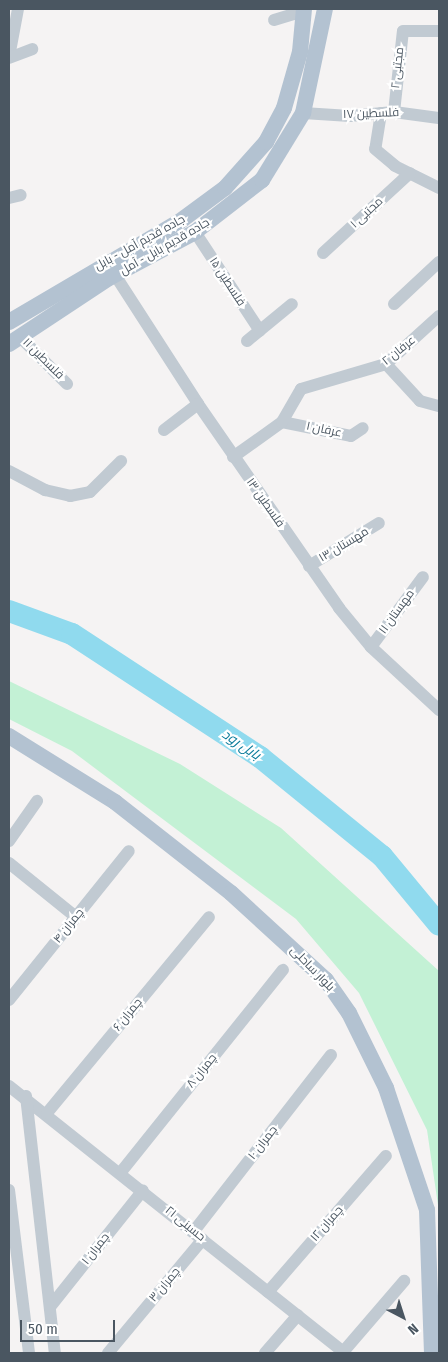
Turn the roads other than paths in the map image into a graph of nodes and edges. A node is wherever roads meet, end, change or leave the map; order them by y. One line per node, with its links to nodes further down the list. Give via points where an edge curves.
1 (18, 9): 7 (street)
2 (325, 9): 9 (main road, جاده قدیم بابل - آمل)
3 (304, 10): 4 (street); 21 (main road, جاده قدیم آمل - بابل, via 300,52 284,108 266,142 225,188 179,222 106,261)
4 (274, 20)
5 (439, 31): 8 (street, مجتبی ۲, via 403,31)
6 (32, 49): 7 (street)
7 (9, 58)
8 (394, 112): 10 (street, فلسطین ۱۷); 11 (street, فلسطین ۱۷)
9 (302, 113): 10 (street, فلسطین ۱۷); 14 (main road, جاده قدیم بابل - آمل, via 262,180)
10 (381, 113): 12 (street, via 374,149)
11 (439, 118)
12 (410, 173): 13 (street); 15 (street, مجتبی ۱)
13 (439, 188)
14 (195, 232): 17 (main road, جاده قدیم بابل - آمل); 22 (street, فلسطین ۱۵)
15 (323, 253)
16 (439, 262): 19 (street)
17 (115, 275): 23 (main road, جاده قدیم بابل - آمل); 27 (street, فلسطین ۱۳)
18 (292, 304): 22 (street)
19 (394, 304)
20 (439, 316): 25 (street, عرفان ۲)
21 (9, 322)
22 (260, 331): 24 (street)
23 (14, 340): 26 (street, فلسطین ۱۱)
24 (247, 341)
25 (386, 364): 28 (street, via 420,401); 29 (street, عرفان ۲, via 301,389)
26 (67, 384)
27 (198, 404): 31 (street); 32 (street, فلسطین ۱۳)
28 (439, 406)
29 (282, 422): 30 (street, عرفان ۱, via 351,436); 32 (street)
30 (363, 428)
31 (164, 430)
32 (233, 456): 36 (street, فلسطین ۱۳)
33 (121, 461): 34 (street, via 90,492 70,496 45,490)
34 (9, 471)
35 (379, 523): 36 (street, مهستان ۱۳)
36 (309, 566): 38 (street, فلسطین ۱۳)
37 (423, 577): 38 (street, مهستان ۱۱)
38 (371, 647): 39 (street, فلسطین ۱۳)
39 (439, 710)
40 (9, 736): 67 (main road, بلوار ساحلی, via 115,802 224,887 326,980 349,1013 386,1088 427,1210)
41 (37, 801): 42 (street)
42 (9, 841)
43 (129, 851): 45 (street, چمران ۴)
44 (9, 863): 45 (street)
45 (76, 917): 48 (street, چمران ۴)
46 (208, 917): 52 (street, چمران ۶)
47 (283, 970): 54 (street, چمران ۸)
48 (9, 1000)
49 (331, 1055): 57 (street, چمران ۱۰)
50 (9, 1086): 51 (street, حسینی ۲۱)
51 (26, 1096): 52 (street, حسینی ۲۱); 60 (street)
52 (47, 1113): 54 (street, حسینی ۲۱)
53 (386, 1156): 59 (street, چمران ۱۲)
54 (121, 1172): 56 (street, حسینی ۲۱)
55 (9, 1190): 63 (street)
56 (143, 1190): 57 (street, حسینی ۲۱); 60 (street, چمران ۱)
57 (199, 1235): 59 (street, حسینی ۲۱); 65 (street, چمران ۳)
58 (404, 1280): 62 (street)
59 (268, 1292): 61 (street, حسینی ۲۱)
60 (50, 1307): 64 (street)
61 (298, 1315): 62 (street, حسینی ۲۱); 66 (street)
62 (343, 1352)
63 (30, 1353)
64 (55, 1353)
65 (108, 1353)
66 (265, 1353)
67 (432, 1353)

